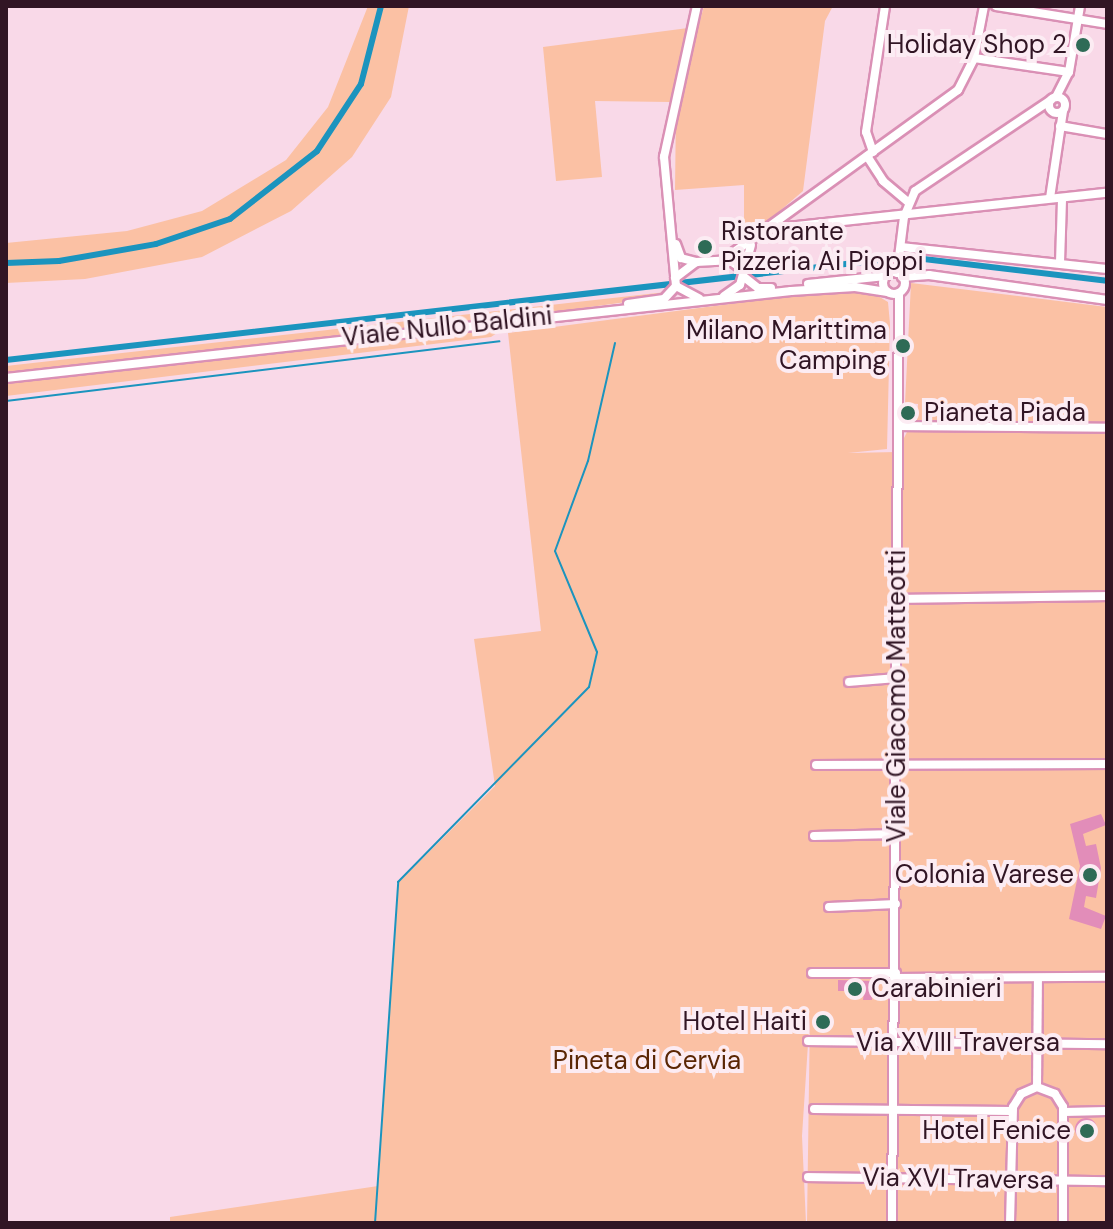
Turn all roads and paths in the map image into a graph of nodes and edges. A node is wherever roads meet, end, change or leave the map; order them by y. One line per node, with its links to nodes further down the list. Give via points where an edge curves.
1 (697, 6): 15 (street)
2 (885, 6): 16 (street, via 866,132)
3 (984, 6): 9 (street)
4 (996, 6): 6 (street)
5 (1080, 6): 7 (street)
6 (1024, 8): 7 (street)
7 (1078, 19): 8 (street); 10 (street)
8 (1107, 24)
9 (974, 58): 10 (street); 16 (street, via 958,90)
10 (1067, 75): 11 (street); 12 (street)
11 (1052, 102): 12 (street); 12 (street); 17 (street)
12 (1064, 107): 13 (street)
13 (1060, 126): 14 (street); 19 (street)
14 (1107, 134)
15 (665, 143): 30 (street, via 677,252); 36 (street)
16 (870, 154): 21 (street, via 883,181); 22 (street)
17 (919, 186): 21 (street); 23 (street, via 917,201)
18 (1107, 193): 20 (street)
19 (1050, 198): 20 (street); 23 (street)
20 (1062, 198): 31 (street)
21 (908, 202): 24 (street)
22 (799, 205): 25 (street, via 796,218); 26 (street)
23 (930, 212): 24 (street)
24 (904, 217): 25 (street); 28 (street)
25 (808, 224): 26 (street)
26 (767, 229): 27 (street)
27 (752, 244): 29 (street); 34 (street)
28 (901, 248): 31 (street); 33 (street)
29 (723, 260): 30 (street); 34 (street)
30 (696, 262): 36 (street)
31 (1060, 263): 32 (street)
32 (1107, 269)
33 (900, 271): 35 (street); 37 (street); 39 (street)
34 (744, 273): 35 (street, via 767,288); 38 (street, via 737,288)
35 (886, 276): 37 (street)
36 (676, 282): 38 (street, via 690,296); 40 (street, via 664,299)
37 (893, 293): 38 (street, Viale Nullo Baldini, via 835,288); 42 (street, Viale Giacomo Matteotti, via 898,312)
38 (713, 299): 40 (street, Viale Nullo Baldini)
39 (1107, 300)
40 (572, 313): 41 (street, Viale Nullo Baldini)
41 (6, 378)
42 (898, 426): 43 (street); 45 (street, Viale Giacomo Matteotti)
43 (1107, 428)
44 (1107, 596): 45 (street)
45 (897, 599): 46 (street, Viale Giacomo Matteotti)
46 (896, 678): 47 (street); 50 (street, Viale Giacomo Matteotti)
47 (849, 682)
48 (1107, 764): 50 (street)
49 (816, 765): 50 (street)
50 (895, 766): 51 (street, Viale Giacomo Matteotti)
51 (896, 834): 52 (street); 53 (street, Viale Giacomo Matteotti)
52 (814, 836)
53 (896, 904): 54 (street); 56 (street, Viale Giacomo Matteotti)
54 (829, 907)
55 (812, 973): 56 (street)
56 (896, 976): 58 (street); 60 (street, Viale Giacomo Matteotti)
57 (1107, 977): 58 (street)
58 (1038, 978): 61 (street)
59 (808, 1041): 60 (street, Via XVIII Traversa)
60 (896, 1042): 61 (street, Via XVIII Traversa); 65 (street, Viale Giacomo Matteotti)
61 (1038, 1043): 62 (street, Via XVIII Traversa); 63 (street)
62 (1107, 1044)
63 (1037, 1087): 66 (street, via 1017,1097); 68 (street, via 1055,1094)
64 (814, 1109): 65 (street)
65 (894, 1110): 66 (street); 70 (street, Viale Giacomo Matteotti)
66 (1012, 1111): 71 (street)
67 (1107, 1111): 68 (street)
68 (1064, 1112): 72 (street)
69 (808, 1177): 70 (street, Via XVI Traversa)
70 (893, 1178): 71 (street, Via XVI Traversa); 74 (street, Viale Giacomo Matteotti)
71 (1010, 1180): 72 (street, Via XVI Traversa); 75 (street)
72 (1063, 1181): 73 (street, Via XVI Traversa); 76 (street)
73 (1107, 1181)
74 (892, 1223)
75 (1010, 1223)
76 (1063, 1223)

